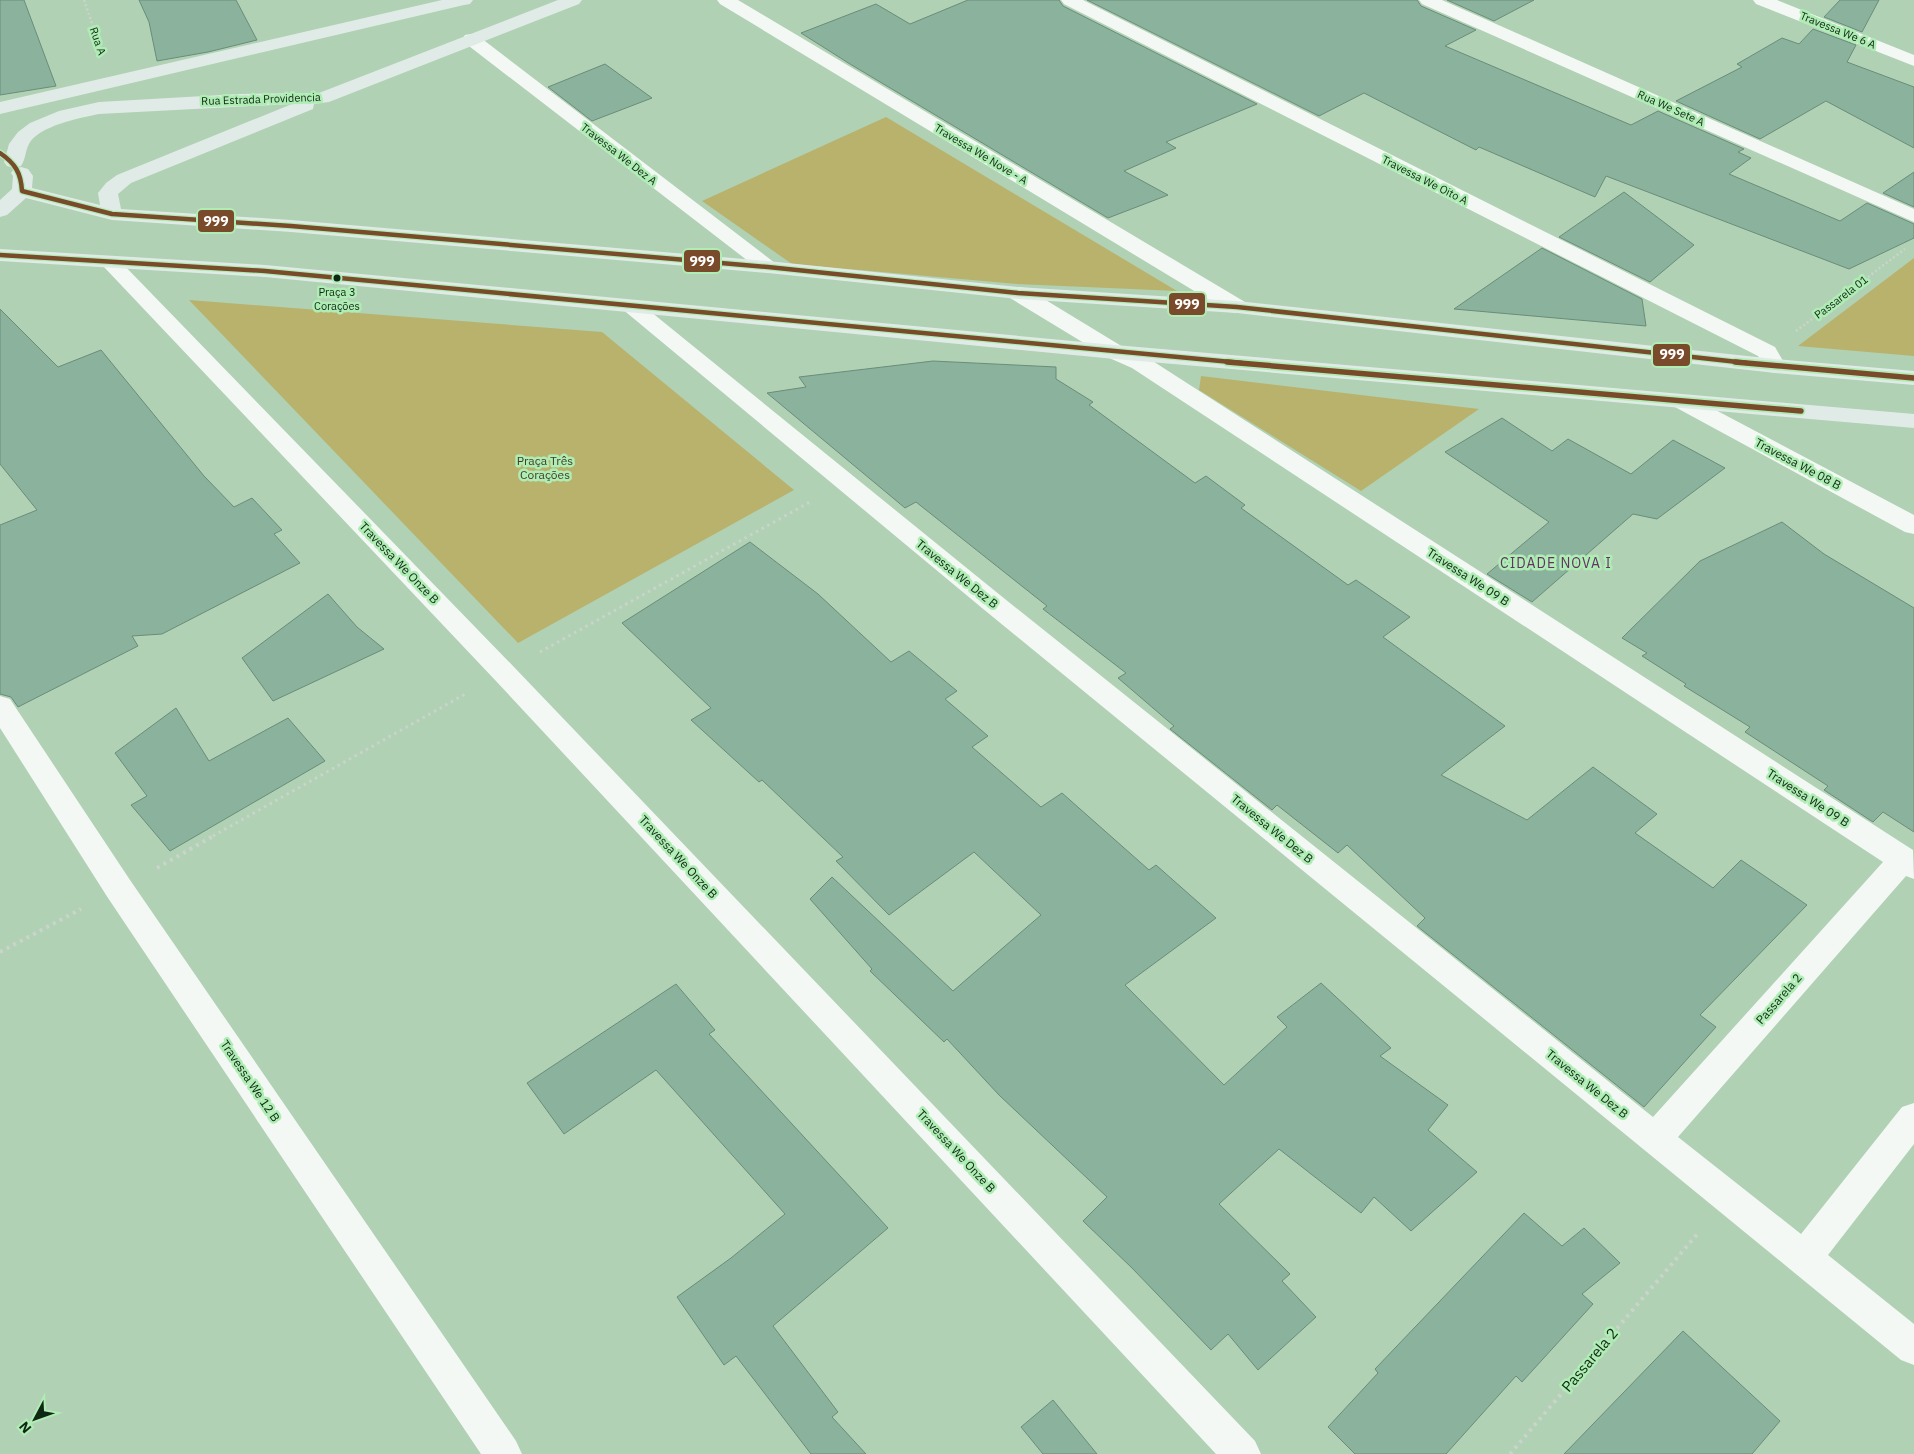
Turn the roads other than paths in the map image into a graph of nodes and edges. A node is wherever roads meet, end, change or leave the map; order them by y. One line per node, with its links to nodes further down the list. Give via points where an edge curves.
1 (464, 0): 10 (main road)
2 (574, 0): 7 (main road, Rua Estrada Providencia)
3 (726, 0): 20 (street, Travessa We Nove - A)
4 (1070, 0): 23 (street, Travessa We Oito A)
5 (1428, 0): 15 (street, Rua We Sete A)
6 (1762, 0): 8 (street, Travessa We 6 A)
7 (471, 39): 9 (main road, Rua Estrada Providencia); 18 (street, Travessa We Dez A)
8 (1914, 61)
9 (322, 98): 11 (main road, Rua Estrada Providencia, via 81,110 51,120 25,136); 14 (main road, via 124,179 108,194)
10 (3, 107)
11 (7, 158): 12 (main road, via 23,176)
12 (22, 191): 13 (main road); 14 (main road)
13 (0, 211)
14 (112, 214): 18 (main road)
15 (1914, 216)
16 (0, 255): 17 (main road)
17 (111, 263): 21 (main road, via 265,272); 35 (street, Travessa We Onze B, via 504,673)
18 (768, 267): 19 (main road)
19 (1018, 293): 20 (main road); 22 (street, Travessa We 09 B)
20 (1237, 307): 23 (main road)
21 (632, 308): 22 (main road); 31 (street, Travessa We Dez B)
22 (1115, 352): 25 (main road); 29 (street, Travessa We 09 B, via 1140,364)
23 (1771, 359): 24 (main road)
24 (1914, 378)
25 (1683, 402): 26 (main road); 27 (street, Travessa We 08 B)
26 (1914, 421)
27 (1914, 526)
28 (0, 706): 34 (street, Travessa We 12 B, via 120,889)
29 (1908, 863): 31 (street, Passarela 2)
30 (1914, 1118): 32 (street)
31 (1655, 1139): 32 (street, Travessa We Dez B)
32 (1805, 1257): 33 (street, Travessa We Dez B)
33 (1914, 1347)
34 (503, 1454)
35 (1242, 1454)

